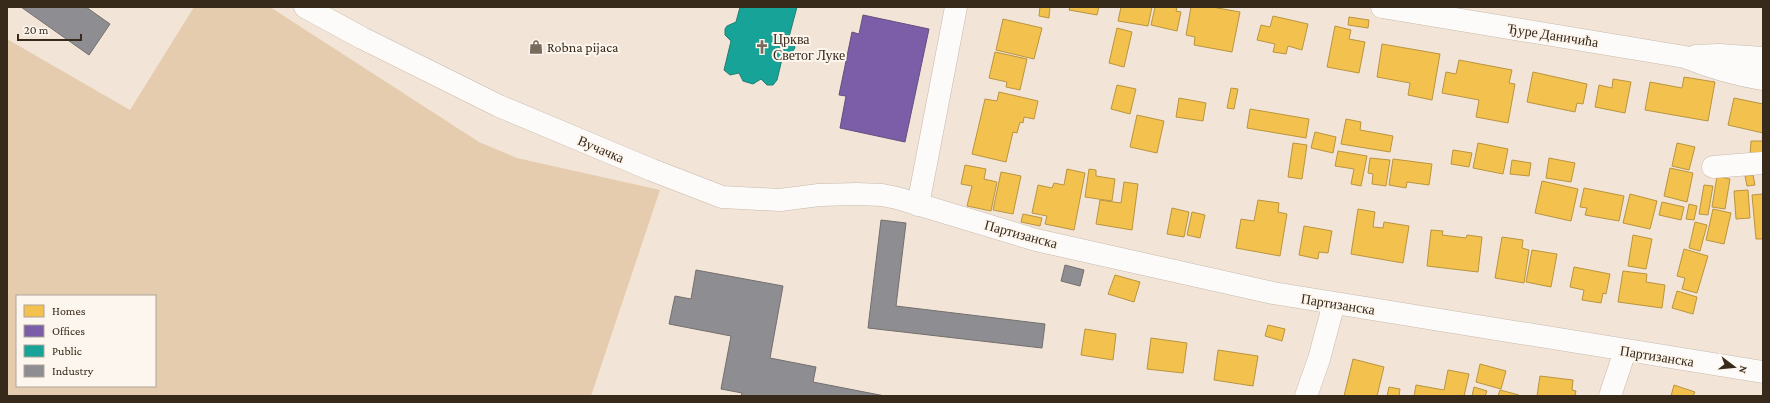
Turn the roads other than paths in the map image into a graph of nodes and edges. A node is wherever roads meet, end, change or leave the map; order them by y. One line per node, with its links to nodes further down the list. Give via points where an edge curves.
1 (305, 7): 10 (street, Вучачка, via 499,106 722,197 780,200 819,195 882,195)
2 (956, 7): 10 (street)
3 (1382, 7): 4 (street, Ђуре Даничића)
4 (1422, 10): 5 (street, Ђуре Даничића)
5 (1685, 57): 6 (street, Ђуре Даничића, via 1719,55); 7 (street, Ђуре Даничића, via 1714,68)
6 (1763, 58)
7 (1763, 79)
8 (1763, 163): 9 (street)
9 (1713, 167)
10 (918, 205): 11 (street, Партизанска, via 1036,240 1273,293)
11 (1334, 304): 12 (street, Партизанска, via 1448,320); 14 (street)
12 (1625, 351): 13 (street, Партизанска); 15 (street)
13 (1763, 372)
14 (1306, 396)
15 (1610, 396)

